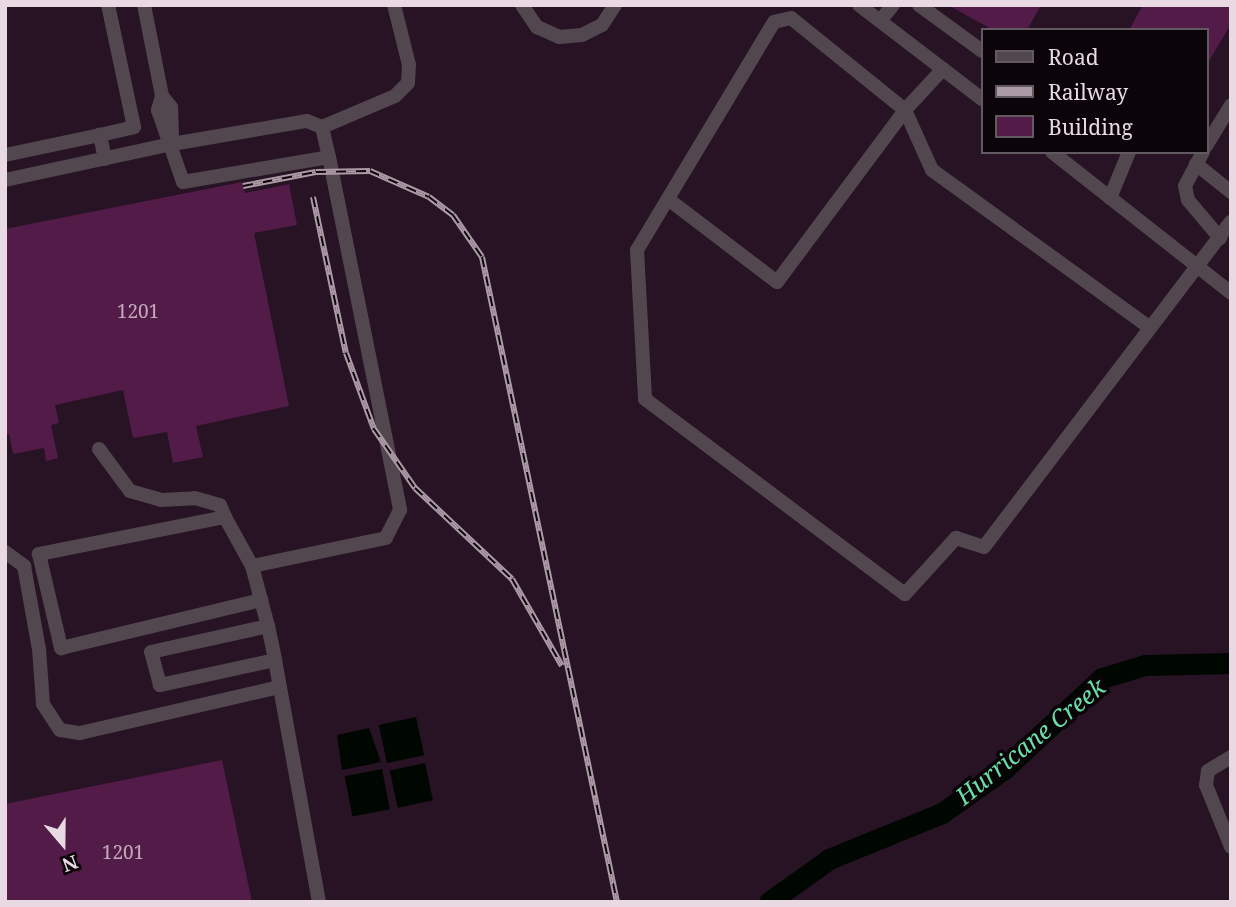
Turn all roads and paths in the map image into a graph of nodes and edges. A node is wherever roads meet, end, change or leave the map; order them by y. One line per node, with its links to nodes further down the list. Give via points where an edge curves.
1 (108, 5): 16 (street, via 134,127)
2 (144, 5): 18 (street, via 162,96 158,110 164,134)
3 (394, 5): 15 (street, via 408,83 395,96)
4 (522, 5): 5 (street, via 537,27 559,37 582,35 602,25)
5 (615, 5)
6 (859, 5): 9 (street)
7 (893, 5): 9 (street)
8 (919, 5): 10 (street)
9 (880, 21): 11 (street)
10 (981, 50)
11 (943, 69): 12 (street); 14 (street)
12 (981, 98)
13 (1231, 105): 17 (street)
14 (905, 110): 30 (street, via 777,282); 30 (street, via 791,18 775,22); 35 (street, via 932,170)
15 (322, 127): 18 (street, via 307,121); 23 (street)
16 (100, 135): 19 (street); 25 (street)
17 (1208, 143)
18 (172, 144): 23 (street, via 183,182); 25 (street)
19 (30, 150): 22 (street); 26 (street)
20 (1055, 154): 29 (street)
21 (1128, 154): 29 (street)
22 (5, 155)
23 (329, 157): 39 (street, via 400,510 386,538)
24 (1199, 158): 28 (street); 32 (street, via 1185,186 1188,200)
25 (105, 159): 26 (street)
26 (36, 174): 27 (street)
27 (5, 180)
28 (1231, 192)
29 (1110, 198): 33 (street)
30 (667, 199): 35 (street, via 637,250 645,399 905,594 956,538 984,547)
31 (1231, 222): 32 (street)
32 (1220, 238): 33 (street)
33 (1196, 267): 34 (street); 35 (street)
34 (1231, 293)
35 (1149, 327)
36 (99, 449): 37 (street, via 130,491 161,500 195,498 220,505)
37 (225, 517): 39 (street); 40 (street, via 39,554 61,648)
38 (5, 552): 43 (street, via 24,566 39,649 43,704 60,730 80,733)
39 (252, 566): 40 (street)
40 (261, 600): 41 (street)
41 (268, 626): 42 (street); 42 (street, via 151,652 160,685)
42 (275, 660): 43 (street)
43 (280, 687): 46 (street)
44 (1231, 757): 45 (street, via 1208,772 1206,785)
45 (1231, 847)
46 (319, 902)

